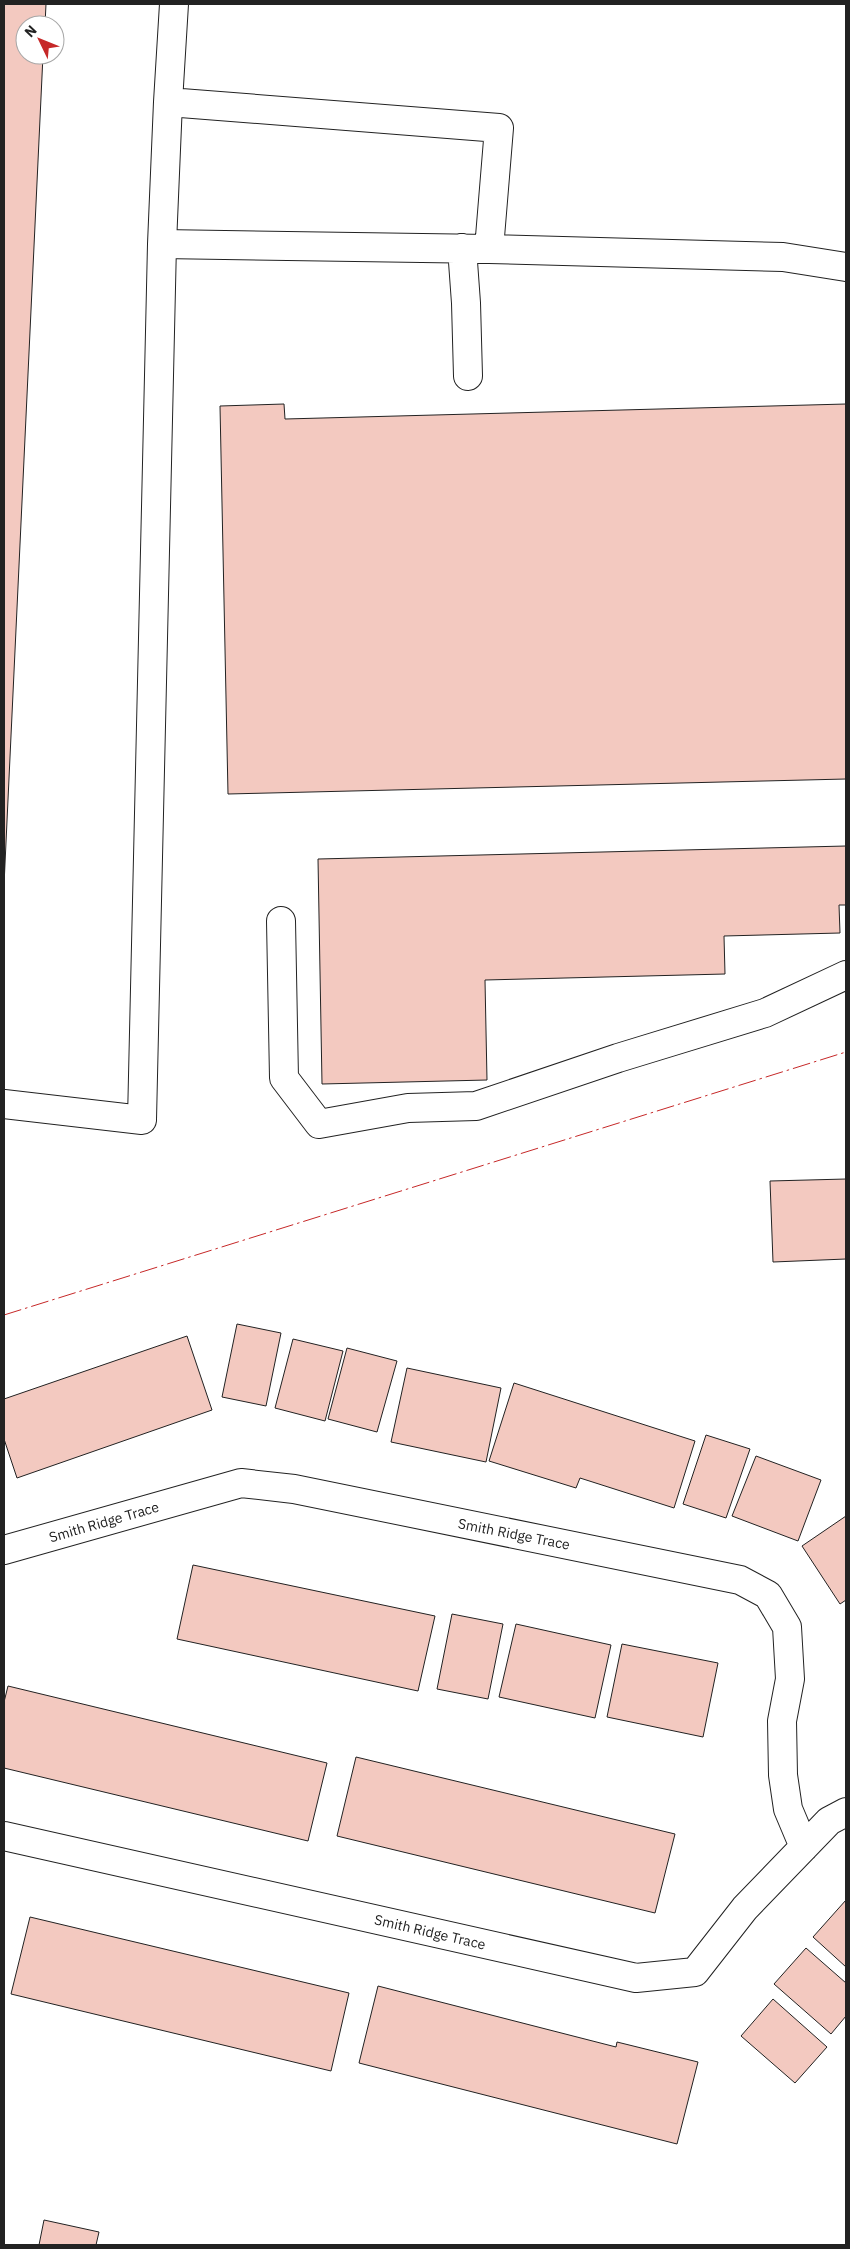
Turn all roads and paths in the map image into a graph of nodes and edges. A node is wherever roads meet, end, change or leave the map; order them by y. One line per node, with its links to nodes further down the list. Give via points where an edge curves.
1 (174, 4): 2 (street)
2 (168, 102): 3 (street); 5 (street, via 499,128)
3 (162, 244): 4 (street); 10 (street, via 142,1120)
4 (462, 248): 5 (street); 7 (street)
5 (489, 249): 6 (street, via 782,257)
6 (846, 266)
7 (468, 376)
8 (280, 920): 9 (street, via 284,1078 319,1124 408,1108 476,1106 765,1013)
9 (846, 975)
10 (4, 1104)
11 (4, 1550): 14 (street, Smith Ridge Trace, via 241,1483 294,1489 740,1580 768,1595 787,1627 790,1679 782,1722 783,1775 788,1809)
12 (846, 1812): 14 (street, Smith Ridge Trace, via 829,1821)
13 (4, 1836): 14 (street, Smith Ridge Trace, via 636,1978 695,1972 745,1908)
14 (804, 1847)

